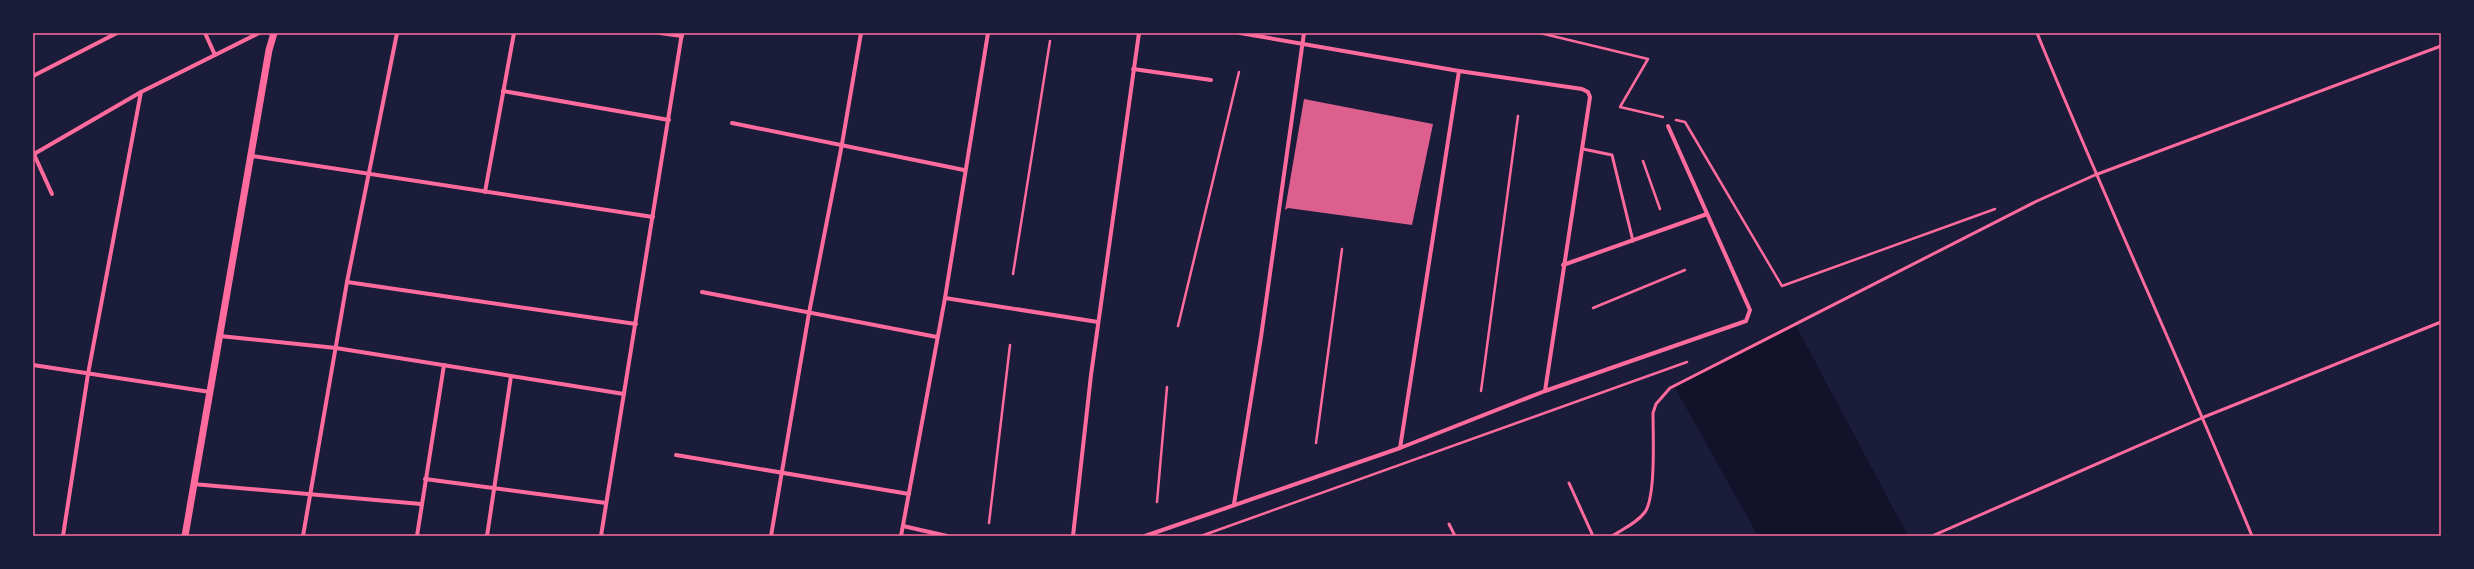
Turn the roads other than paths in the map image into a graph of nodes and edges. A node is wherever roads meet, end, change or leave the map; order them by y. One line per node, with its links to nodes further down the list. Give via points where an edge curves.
1 (117, 33): 20 (street)
2 (205, 33): 17 (street)
3 (258, 33): 17 (street)
4 (274, 33): 30 (street)
5 (397, 33): 32 (street)
6 (514, 33): 22 (street)
7 (660, 33): 14 (street)
8 (861, 33): 27 (street)
9 (988, 33): 31 (street)
10 (1139, 33): 18 (street)
11 (1240, 33): 15 (street)
12 (1304, 33): 15 (street)
13 (2037, 33): 33 (lane)
14 (682, 35): 24 (street)
15 (1302, 42): 19 (street); 69 (street, via 1261,337)
16 (2441, 46): 33 (lane)
17 (215, 55): 23 (street)
18 (1133, 69): 21 (street); 44 (street)
19 (1459, 71): 28 (street, via 1586,90 1590,97); 58 (street)
20 (33, 76)
21 (1211, 80)
22 (503, 91): 24 (street); 34 (street)
23 (141, 92): 29 (street); 52 (street)
24 (669, 120): 37 (street)
25 (732, 123): 27 (street)
26 (1668, 126): 36 (street)
27 (842, 144): 31 (street); 43 (street)
28 (1583, 149): 38 (lane, via 1612,156); 39 (street)
29 (34, 153): 35 (street)
30 (252, 156): 32 (street); 47 (street)
31 (964, 170): 42 (street)
32 (369, 173): 34 (street); 40 (street)
33 (2095, 174): 57 (lane); 85 (lane, via 1670,388 1656,404 1653,413 1651,486 1646,511 1638,520)
34 (484, 192): 37 (street)
35 (52, 194)
36 (1707, 214): 38 (street); 54 (street, via 1750,310 1746,321)
37 (654, 217): 46 (street)
38 (1633, 241): 39 (street)
39 (1563, 265): 54 (street)
40 (347, 282): 46 (street); 49 (street)
41 (702, 292): 43 (street)
42 (945, 298): 44 (street); 48 (street)
43 (809, 313): 48 (street); 60 (street)
44 (1098, 322): 81 (street)
45 (2441, 322): 57 (lane)
46 (636, 324): 56 (street)
47 (220, 336): 49 (street); 55 (street)
48 (937, 337): 65 (street)
49 (336, 348): 51 (street); 66 (street)
50 (33, 365): 52 (street)
51 (444, 365): 53 (street); 61 (street)
52 (88, 374): 55 (street); 72 (street)
53 (511, 376): 56 (street); 64 (street)
54 (1545, 391): 58 (street)
55 (210, 392): 63 (street)
56 (624, 394): 67 (street)
57 (2204, 417): 86 (lane); 87 (lane)
58 (1400, 448): 69 (street)
59 (676, 455): 60 (street)
60 (783, 473): 65 (street); 78 (street)
61 (425, 479): 64 (street); 68 (street)
62 (1569, 483): 84 (lane)
63 (193, 484): 66 (street); 73 (street)
64 (494, 488): 67 (street); 76 (street)
65 (909, 494): 71 (street)
66 (310, 496): 68 (street); 74 (street)
67 (606, 503): 77 (street)
68 (421, 504): 75 (street)
69 (1234, 504): 82 (street)
70 (1449, 524): 83 (lane)
71 (903, 526): 79 (street); 80 (street)
72 (63, 536)
73 (185, 536)
74 (303, 536)
75 (416, 536)
76 (487, 536)
77 (601, 536)
78 (771, 536)
79 (901, 536)
80 (947, 536)
81 (1073, 536)
82 (1145, 536)
83 (1455, 536)
84 (1593, 536)
85 (1612, 536)
86 (1932, 536)
87 (2252, 536)

